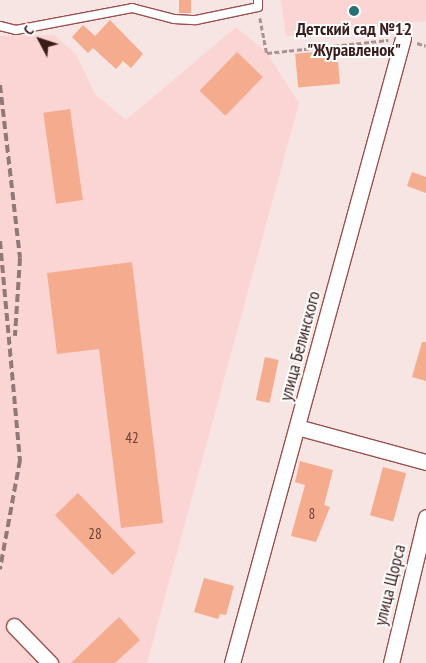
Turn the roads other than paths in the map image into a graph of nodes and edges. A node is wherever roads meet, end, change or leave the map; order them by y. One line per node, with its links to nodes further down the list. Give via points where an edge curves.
1 (258, 4): 2 (lane, via 196,20 174,19 132,8 16,30)
2 (0, 26)
3 (403, 38): 4 (street, улица Белинского)
4 (297, 427): 5 (street); 9 (street, улица Белинского)
5 (426, 462)
6 (426, 517): 10 (street, улица Щорса)
7 (14, 626): 8 (street)
8 (50, 663)
9 (232, 663)
10 (390, 663)

